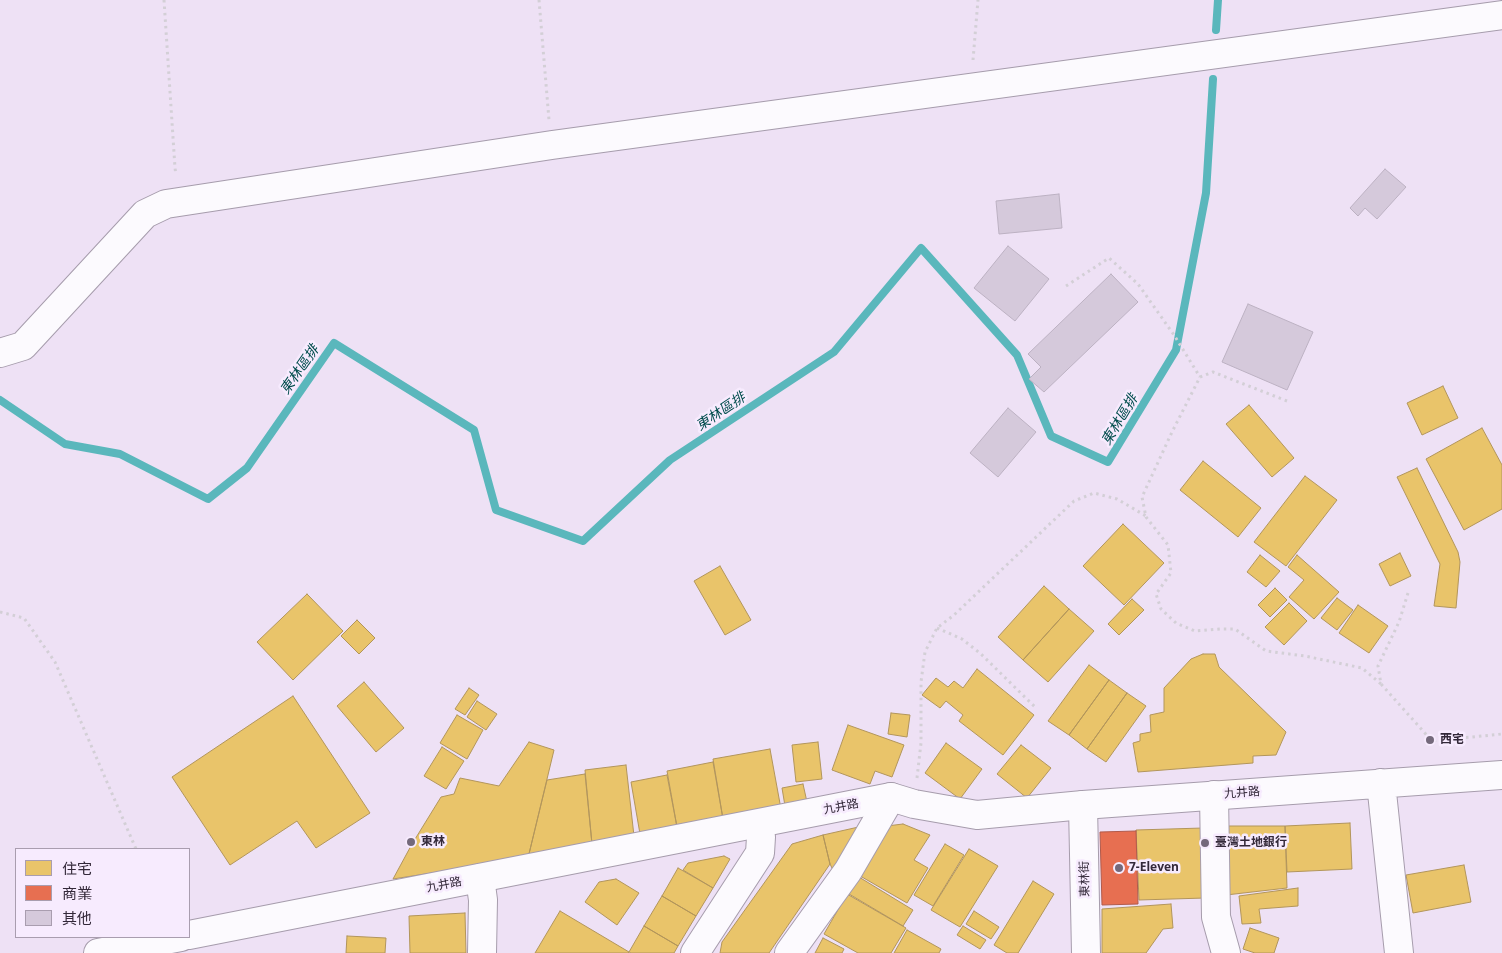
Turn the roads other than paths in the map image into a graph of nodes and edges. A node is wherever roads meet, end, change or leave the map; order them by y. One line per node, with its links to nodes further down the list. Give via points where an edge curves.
1 (1502, 15): 2 (street, via 552,145 166,204 145,214 23,346)
2 (0, 354)
3 (1502, 775): 4 (street, 九井路)
4 (1381, 783): 5 (street, 九井路); 18 (street)
5 (1214, 795): 7 (street, 九井路); 17 (street, via 1216,917)
6 (903, 800): 7 (street, 九井路, via 977,816); 8 (street, 九井路); 15 (street)
7 (1083, 805): 16 (street, 東林街)
8 (756, 824): 9 (street, 九井路); 14 (street, via 761,837 760,853)
9 (480, 878): 10 (street, 九井路); 13 (street)
10 (190, 935)
11 (176, 938): 12 (street)
12 (98, 953)
13 (482, 953)
14 (694, 953)
15 (789, 953)
16 (1086, 953)
17 (1226, 953)
18 (1399, 953)

